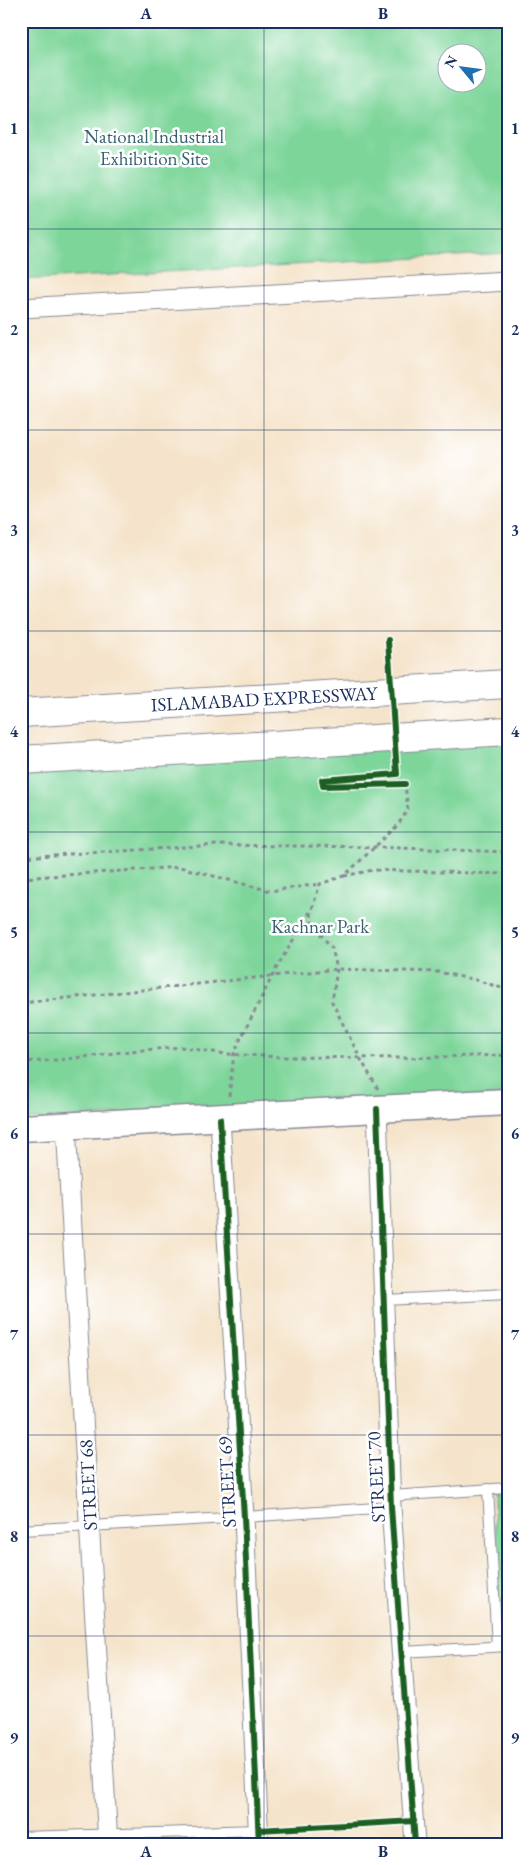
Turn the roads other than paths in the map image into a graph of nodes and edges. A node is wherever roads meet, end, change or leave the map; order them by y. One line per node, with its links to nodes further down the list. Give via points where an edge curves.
1 (508, 281): 2 (street)
2 (21, 308)
3 (508, 684): 4 (highway, ISLAMABAD EXPRESSWAY)
4 (21, 714)
5 (508, 731): 6 (highway)
6 (21, 760)
7 (508, 1102): 8 (street)
8 (376, 1109): 9 (street); 13 (street, STREET 70)
9 (222, 1118): 10 (street); 17 (street, STREET 69)
10 (66, 1126): 11 (street); 18 (street, STREET 68)
11 (21, 1128)
12 (508, 1294): 13 (lane)
13 (384, 1300): 16 (street, STREET 70)
14 (508, 1488): 15 (lane)
15 (488, 1489): 16 (lane); 20 (lane)
16 (391, 1501): 17 (lane); 21 (street, STREET 70)
17 (244, 1518): 18 (lane); 23 (street, STREET 69)
18 (90, 1526): 19 (lane); 24 (street, STREET 68)
19 (21, 1530)
20 (502, 1646): 21 (lane)
21 (402, 1652): 25 (street, STREET 70)
22 (21, 1836): 24 (lane)
23 (259, 1837): 24 (lane)
24 (108, 1839)
25 (415, 1844)

